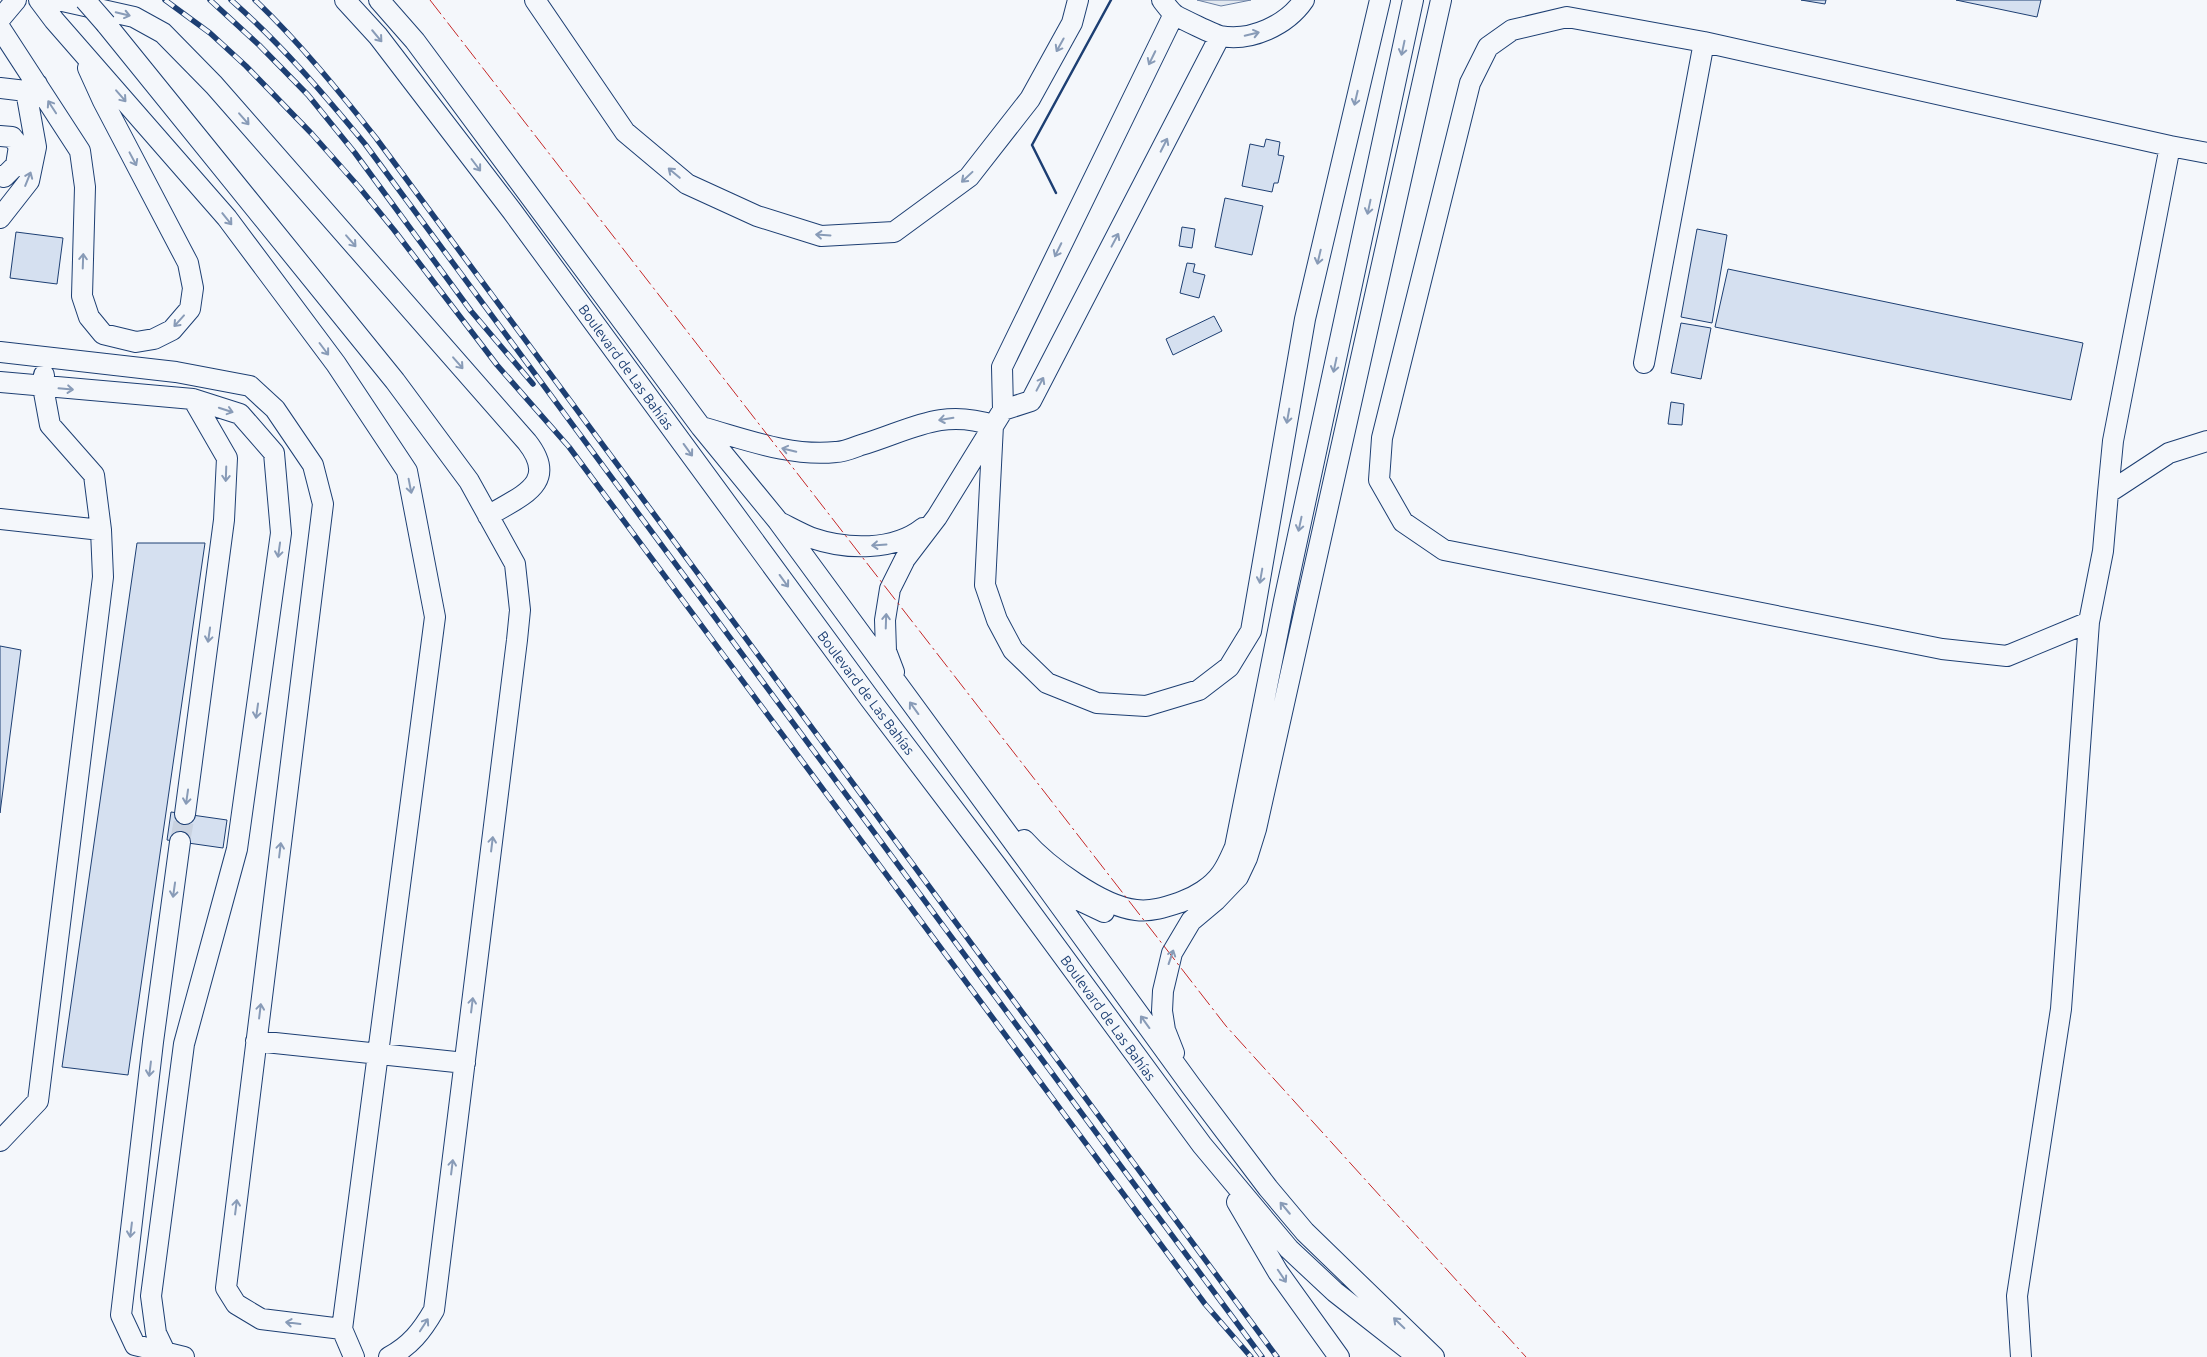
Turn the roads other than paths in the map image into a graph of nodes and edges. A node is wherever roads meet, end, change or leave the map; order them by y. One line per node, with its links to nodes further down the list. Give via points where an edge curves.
1 (16, 0): 14 (street)
2 (39, 0): 18 (street)
3 (58, 0): 36 (street, one-way to 36, via 134,17 163,33 214,85 527,442 538,456 539,474 534,488)
4 (85, 0): 36 (street, bridge, via 396,380 469,481)
5 (345, 0): 47 (street, Boulevard de Las Bahías, one-way to 47, via 378,36 512,211 864,691)
6 (379, 0): 33 (street, Boulevard de Las Bahías, via 415,41)
7 (536, 0): 8 (street, one-way to 7, via 1072,23 1030,99 969,177 894,232 821,236 757,216 687,184 625,132)
8 (1078, 0)
9 (1304, 0): 16 (street, one-way to 9, via 1248,36 1275,27)
10 (1380, 0): 32 (street, one-way to 32, via 1305,319 1251,631 1229,667 1199,690 1146,706 1097,703 1046,683 1013,650 997,620 985,585)
11 (1413, 0): 48 (street, one-way to 48, via 1284,601 1241,822 1235,847)
12 (1442, 0): 45 (street)
13 (1168, 7): 16 (street); 32 (street, one-way to 32, via 1002,367)
14 (0, 19)
15 (0, 28): 20 (street)
16 (1220, 36): 32 (street, one-way to 16, via 1031,401)
17 (1704, 42): 22 (street); 28 (street); 41 (street, via 1567,17 1512,30 1488,48 1470,83 1382,438 1379,480 1404,522 1444,550 1942,649 2007,656)
18 (79, 48): 20 (street, one-way to 20, via 103,101 188,263 193,288 190,309 172,330 154,339 136,342 103,334 89,317 82,296 85,186 80,151); 54 (street, one-way to 54, via 227,218 336,364 407,470 435,617)
19 (0, 88): 20 (street)
20 (32, 88): 25 (street, one-way to 20, via 29,181 36,146)
21 (0, 136): 24 (street, via 12,138 19,146 16,165 4,177)
22 (2170, 146): 23 (street); 35 (street, via 2113,441)
23 (2207, 153)
24 (0, 176)
25 (0, 218)
26 (0, 352): 27 (street)
27 (45, 357): 30 (street); 52 (street, one-way to 27, via 323,504 312,465 275,409 250,386 176,372)
28 (1644, 363)
29 (0, 382): 30 (street)
30 (43, 386): 31 (street, one-way to 31); 40 (street, via 50,425 94,475)
31 (193, 400): 44 (street, one-way to 44, via 227,458 224,520); 53 (street, one-way to 53, via 240,414 274,453 281,533 238,849)
32 (998, 418): 33 (street, one-way to 33, via 953,418 922,423 890,437 837,452 796,452); 37 (street)
33 (701, 427): 39 (street, Boulevard de Las Bahías)
34 (2207, 441): 35 (street, via 2169,453)
35 (2108, 493): 41 (street, via 2103,551)
36 (488, 516): 55 (street, one-way to 36, via 520,610 515,564)
37 (937, 517): 39 (street, one-way to 39, via 896,544 868,546 813,538); 42 (street, one-way to 37, via 886,651 885,620 890,589 905,559)
38 (0, 519): 40 (street)
39 (778, 521): 42 (street, Boulevard de Las Bahías)
40 (101, 530): 57 (street, via 103,577 38,1101)
41 (2089, 622): 66 (street, via 2061,1009 2017,1296)
42 (898, 686): 43 (street, Boulevard de Las Bahías, one-way to 42)
43 (932, 733): 48 (street, via 1027,843 1057,871 1097,895 1136,910 1161,909 1189,899); 49 (street, Boulevard de Las Bahías)
44 (185, 814)
45 (1256, 829): 48 (street); 50 (street, via 1238,876)
46 (180, 842): 51 (street, one-way to 51)
47 (996, 865): 49 (street); 58 (street, Boulevard de Las Bahías)
48 (1221, 875)
49 (1045, 885): 50 (street, via 1094,908 1137,922 1178,918); 56 (street, Boulevard de Las Bahías, one-way to 49)
50 (1216, 900): 56 (street, one-way to 50, via 1166,1030 1162,1011 1163,991 1172,953 1182,934 1191,920)
51 (153, 1042): 53 (street); 60 (street, one-way to 60, via 121,1315 135,1345)
52 (256, 1042): 54 (street); 59 (street, one-way to 52, via 260,1319 236,1304 226,1288)
53 (184, 1044): 60 (street, via 151,1296 156,1333)
54 (378, 1054): 55 (street); 59 (street)
55 (464, 1063): 62 (street, one-way to 55, via 403,1350 423,1330 434,1310)
56 (1190, 1086): 65 (street, Boulevard de Las Bahías, one-way to 56, via 1305,1232)
57 (0, 1141)
58 (1202, 1145): 63 (street, one-way to 63, via 1278,1272); 64 (street, Boulevard de Las Bahías, via 1289,1249 1335,1292)
59 (342, 1329): 61 (street)
60 (175, 1356)
61 (354, 1357)
62 (389, 1357)
63 (1340, 1357)
64 (1418, 1357)
65 (1434, 1357)
66 (2021, 1357)

